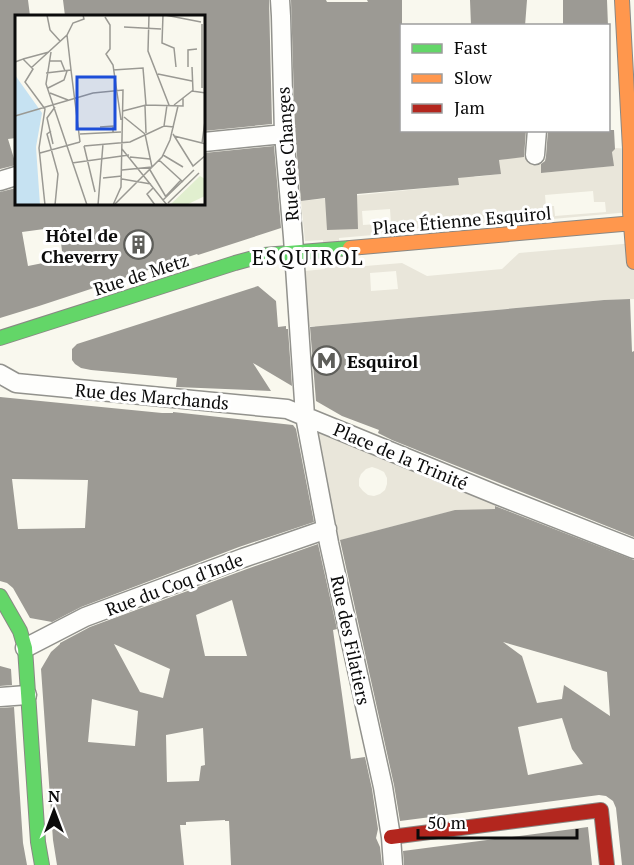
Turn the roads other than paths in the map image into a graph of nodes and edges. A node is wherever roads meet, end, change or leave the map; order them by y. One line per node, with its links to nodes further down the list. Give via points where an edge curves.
1 (279, 0): 4 (street, Rue des Changes)
2 (622, 0): 9 (street)
3 (537, 132): 6 (street)
4 (284, 134): 5 (street); 10 (street, Rue des Changes)
5 (206, 142)
6 (536, 154)
7 (15, 176): 8 (street)
8 (0, 181)
9 (632, 223): 10 (street, Place Étienne Esquirol); 11 (street)
10 (294, 252): 12 (street, Rue de Metz, via 236,262); 14 (street, Rue des Changes)
11 (634, 262)
12 (0, 338)
13 (0, 374): 14 (street, Rue des Marchands, via 16,383 287,409)
14 (305, 416): 15 (street, Rue des Filatiers); 16 (street, Place de la Trinité)
15 (327, 529): 18 (street, Rue du Coq d'Inde, via 85,617); 21 (street, Rue des Filatiers)
16 (634, 549)
17 (0, 596): 18 (street)
18 (25, 648): 19 (street)
19 (27, 695): 20 (street); 22 (street)
20 (0, 697)
21 (391, 837): 23 (street, Rue des Filatiers); 24 (street, via 601,810)
22 (42, 865)
23 (393, 865)
24 (607, 865)

